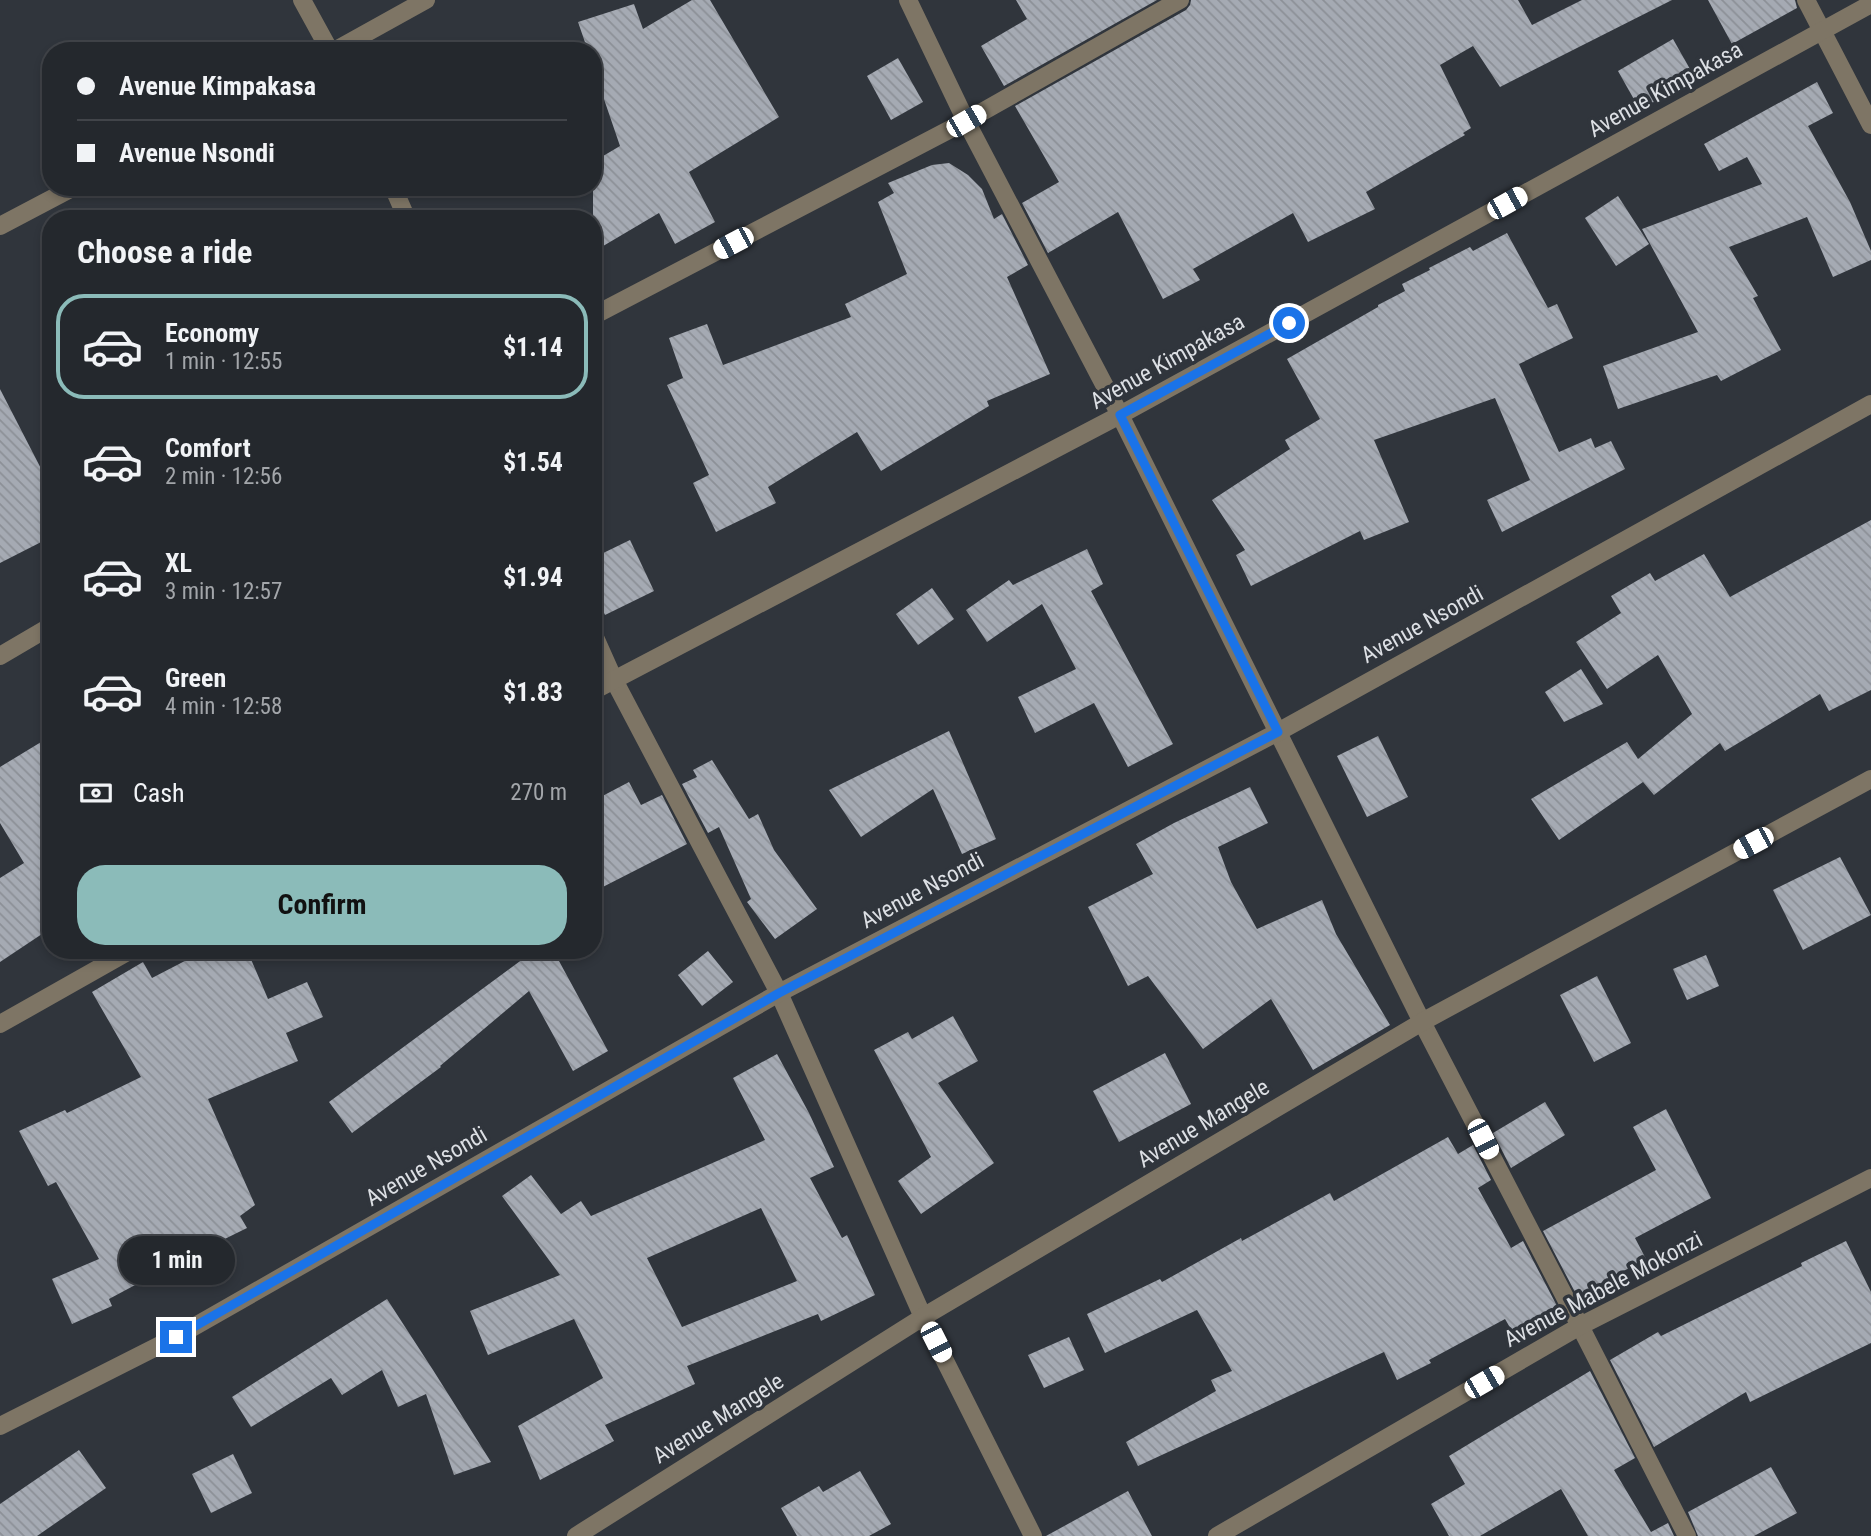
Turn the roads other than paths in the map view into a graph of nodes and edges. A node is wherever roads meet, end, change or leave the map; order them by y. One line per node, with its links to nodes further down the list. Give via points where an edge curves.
1 (302, 0): 8 (street)
2 (426, 0): 9 (street)
3 (908, 0): 10 (street)
4 (1180, 0): 10 (street)
5 (1806, 0): 7 (street)
6 (1871, 4): 7 (street, Avenue Kimpakasa)
7 (1822, 31): 11 (street); 16 (street, Avenue Kimpakasa)
8 (327, 42)
9 (349, 42)
10 (966, 121): 14 (street); 16 (street)
11 (1871, 125)
12 (57, 196): 13 (street)
13 (0, 226)
14 (602, 311)
15 (1871, 404): 22 (street, Avenue Nsondi)
16 (1120, 415): 20 (street, Avenue Kimpakasa); 22 (street)
17 (42, 631): 19 (street)
18 (602, 653): 20 (street)
19 (0, 656)
20 (614, 680): 21 (street, Avenue Kimpakasa); 25 (street)
21 (602, 686)
22 (1278, 732): 25 (street, Avenue Nsondi); 26 (street)
23 (1871, 779): 26 (street, Avenue Mangele)
24 (115, 959): 27 (street)
25 (779, 993): 29 (street); 31 (street, Avenue Nsondi, via 176,1337)
26 (1422, 1022): 29 (street, Avenue Mangele); 30 (street)
27 (0, 1024)
28 (1871, 1178): 30 (street, Avenue Mabele Mokonzi)
29 (923, 1317): 32 (street, Avenue Mangele); 33 (street)
30 (1580, 1326): 34 (street, Avenue Mabele Mokonzi); 35 (street)
31 (0, 1426)
32 (576, 1536)
33 (1033, 1536)
34 (1217, 1536)
35 (1687, 1536)

